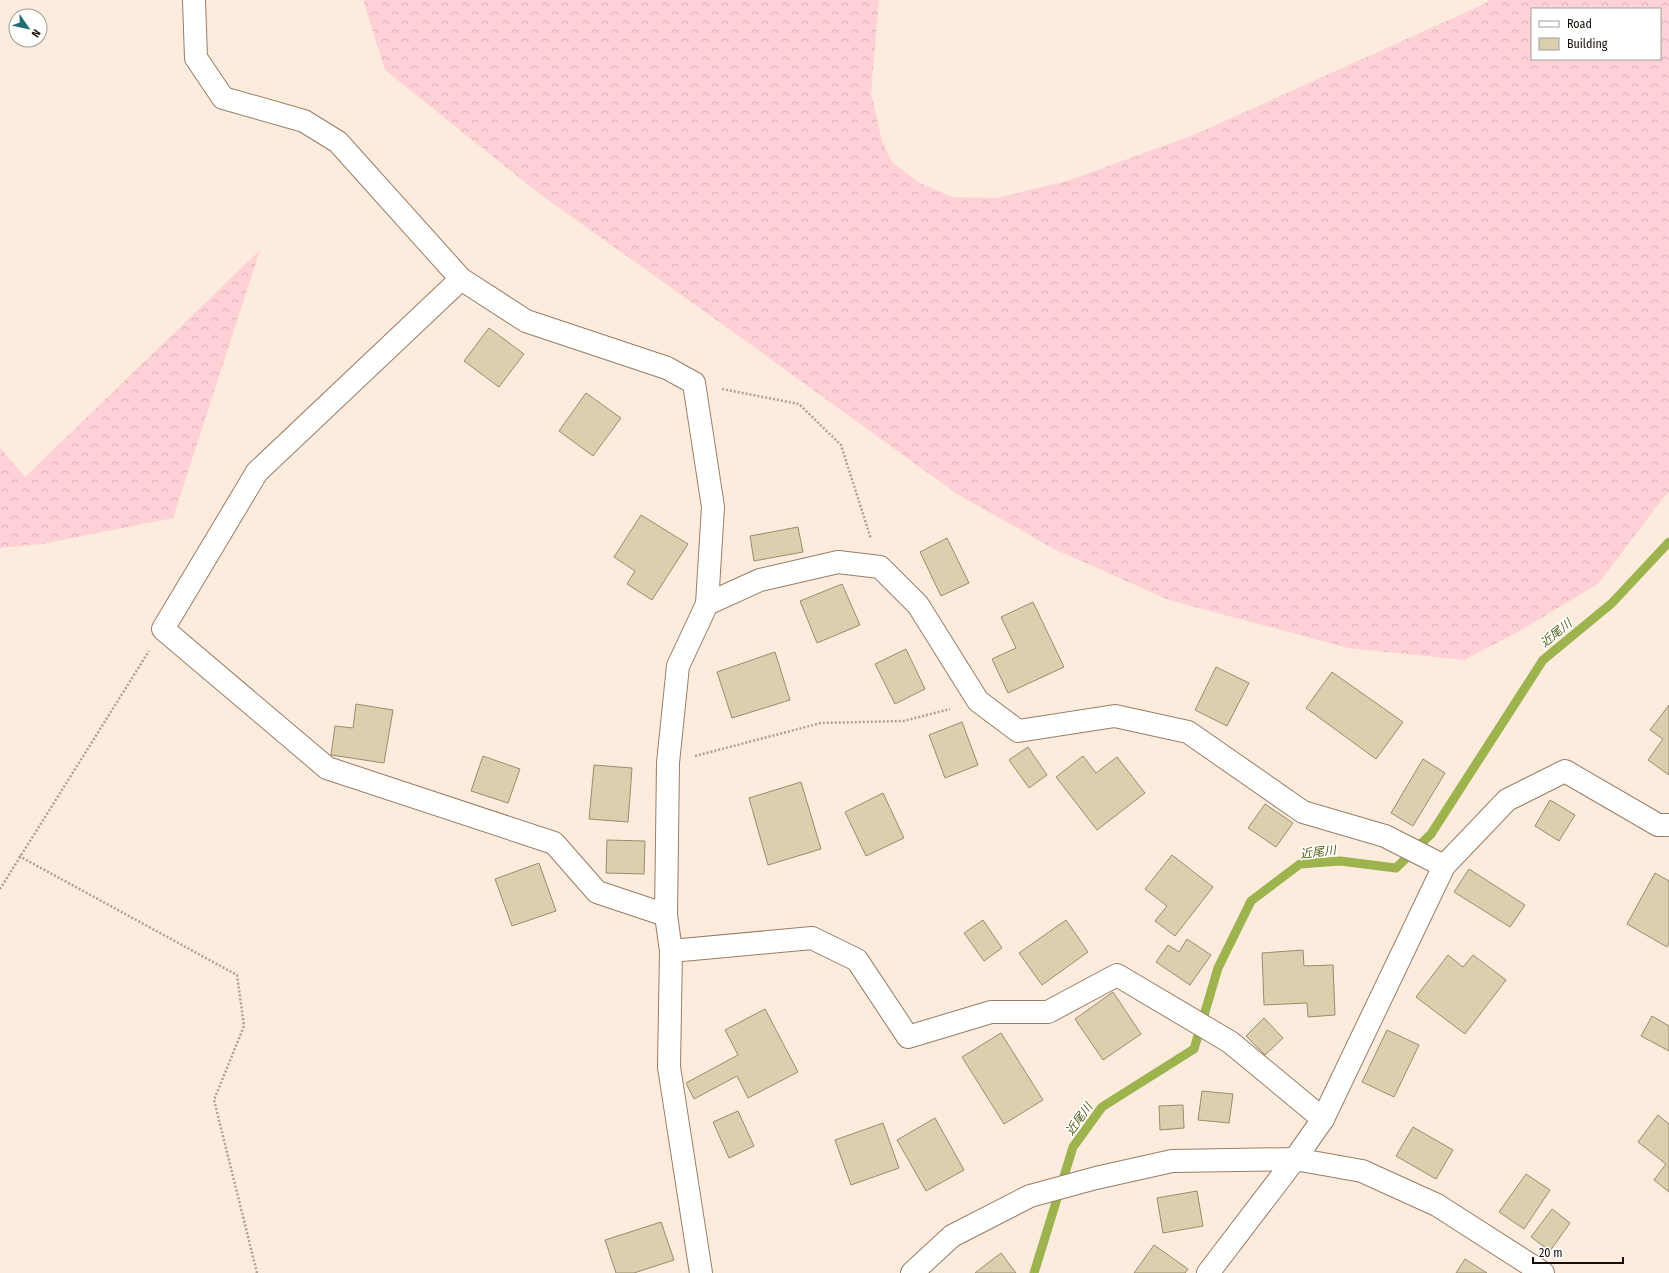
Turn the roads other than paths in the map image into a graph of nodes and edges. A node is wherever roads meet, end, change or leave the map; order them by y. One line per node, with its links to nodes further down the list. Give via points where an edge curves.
1 (194, 0): 2 (street, via 196,58 223,98 304,121 338,142)
2 (461, 279): 3 (street, via 526,321 667,368 694,383 713,507); 6 (street, via 257,472 163,629 327,768 554,843 598,892)
3 (707, 604): 5 (street, via 760,580 838,562 880,567 918,606 978,701 1018,731 1115,716 1188,732 1303,812 1385,836); 6 (street, via 678,666 668,763)
4 (1669, 825): 5 (street, via 1658,825 1565,771 1507,800)
5 (1444, 866): 8 (street)
6 (666, 915): 7 (street)
7 (671, 951): 8 (street, via 812,938 857,960 908,1037 991,1012 1048,1012 1117,975 1230,1042); 10 (street, via 669,1067)
8 (1323, 1119): 9 (street)
9 (1295, 1159): 11 (street, via 1172,1161 1030,1196 952,1236); 12 (street); 13 (street, via 1362,1170 1437,1205)
10 (701, 1273)
11 (912, 1273)
12 (1208, 1273)
13 (1543, 1273)

